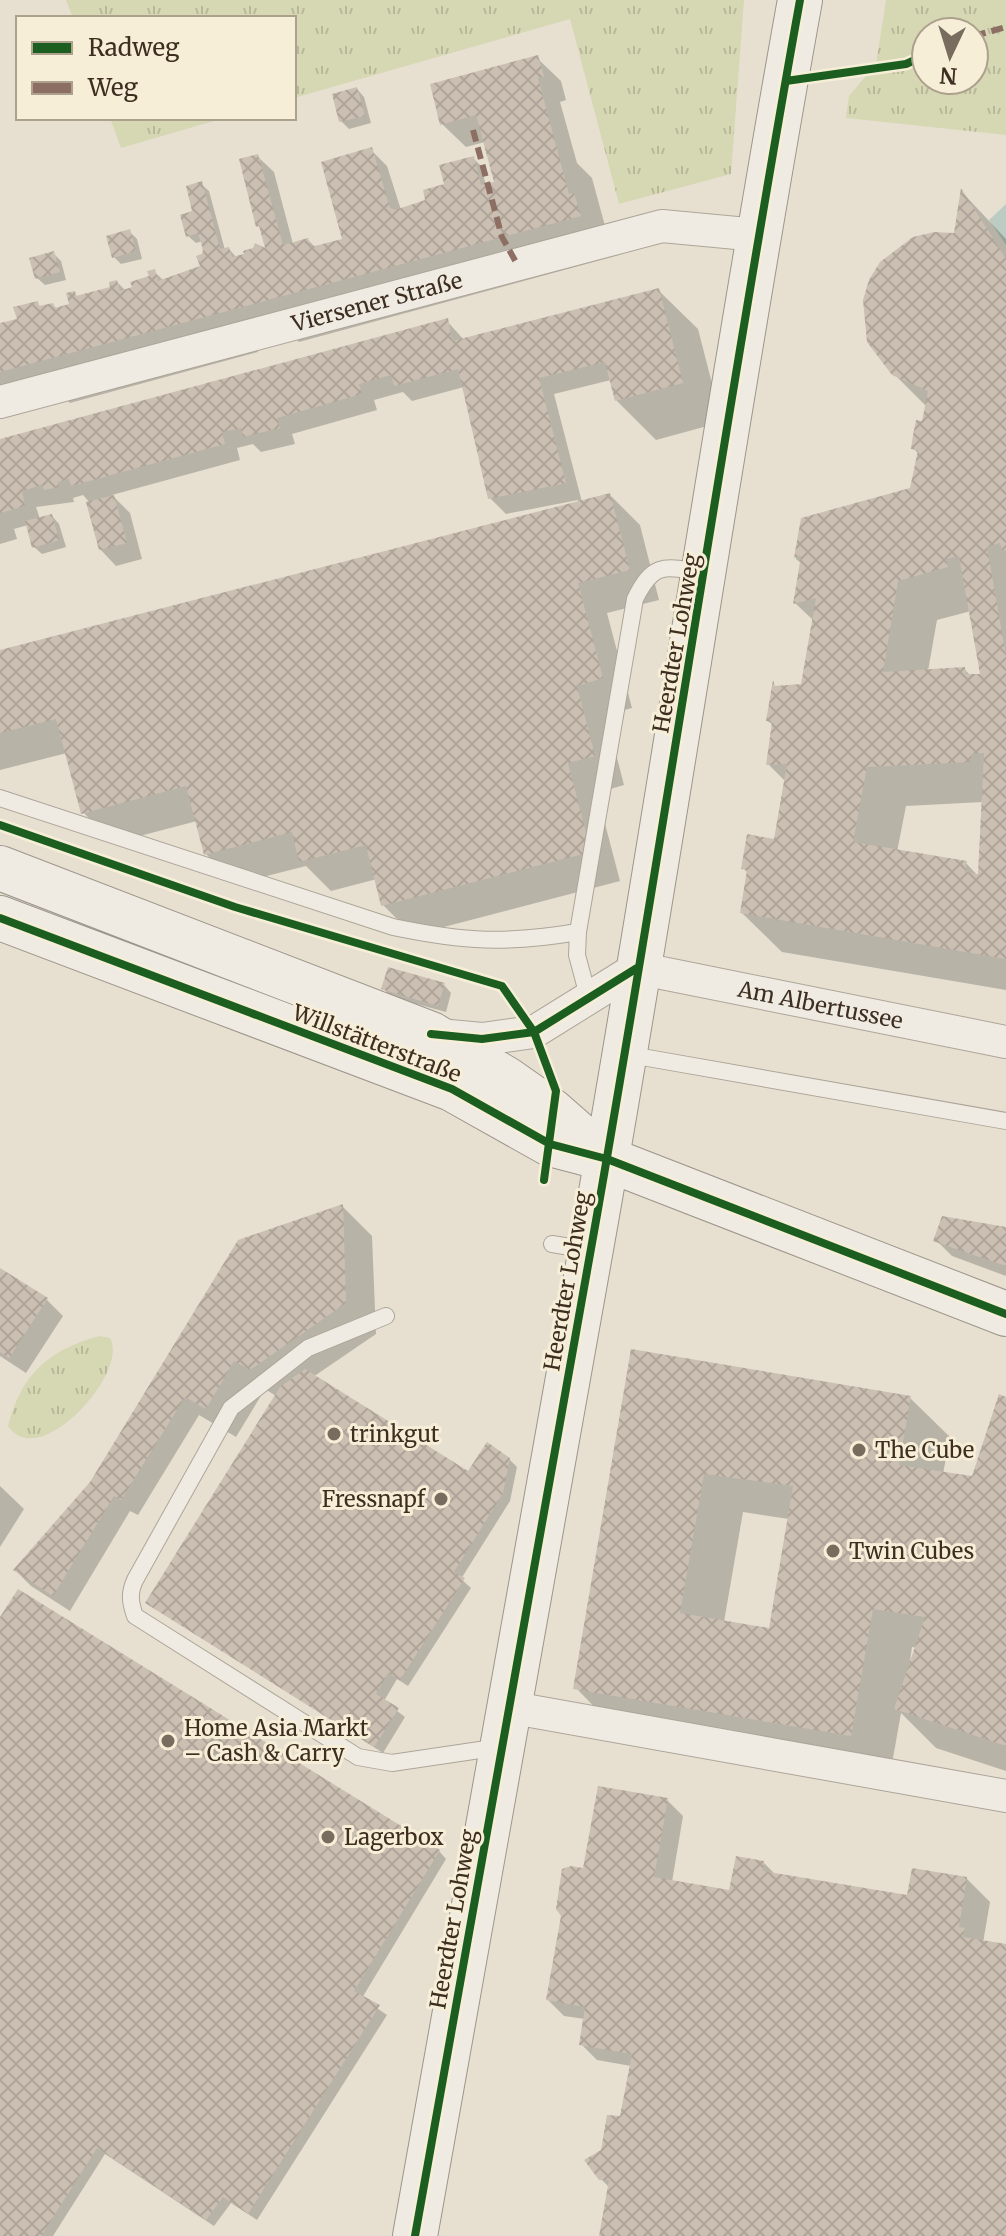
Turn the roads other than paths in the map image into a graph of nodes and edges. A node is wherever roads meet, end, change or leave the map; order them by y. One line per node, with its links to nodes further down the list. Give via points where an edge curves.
1 (800, 0): 2 (street, Heerdter Lohweg)
2 (758, 235): 3 (street, Viersener Straße, via 662,226); 4 (street, Heerdter Lohweg)
3 (0, 402)
4 (705, 573): 8 (lane, via 667,566 646,576 635,599); 9 (street, Heerdter Lohweg)
5 (0, 798): 8 (lane, via 393,927 450,939 518,942)
6 (0, 868): 11 (street, Willstätterstraße)
7 (0, 918): 15 (street, Willstätterstraße, via 452,1089 550,1144)
8 (578, 932): 10 (lane, via 577,955)
9 (637, 968): 10 (street, Willstätterstraße); 12 (street, Am Albertussee); 13 (street, Heerdter Lohweg)
10 (589, 1000): 11 (street, Willstätterstraße, via 534,1032 482,1039)
11 (431, 1034): 15 (street, Willstätterstraße, via 552,1111)
12 (1006, 1042)
13 (623, 1054): 14 (lane); 15 (street, Heerdter Lohweg)
14 (1006, 1121)
15 (607, 1159): 16 (street, Willstätterstraße); 18 (street, Heerdter Lohweg, via 571,1247)
16 (1006, 1314)
17 (386, 1316): 18 (lane, via 308,1348 231,1408 135,1580 131,1606 135,1616 358,1757 392,1763)
18 (505, 1727): 19 (street); 20 (street, Heerdter Lohweg)
19 (1006, 1796)
20 (415, 2236)

